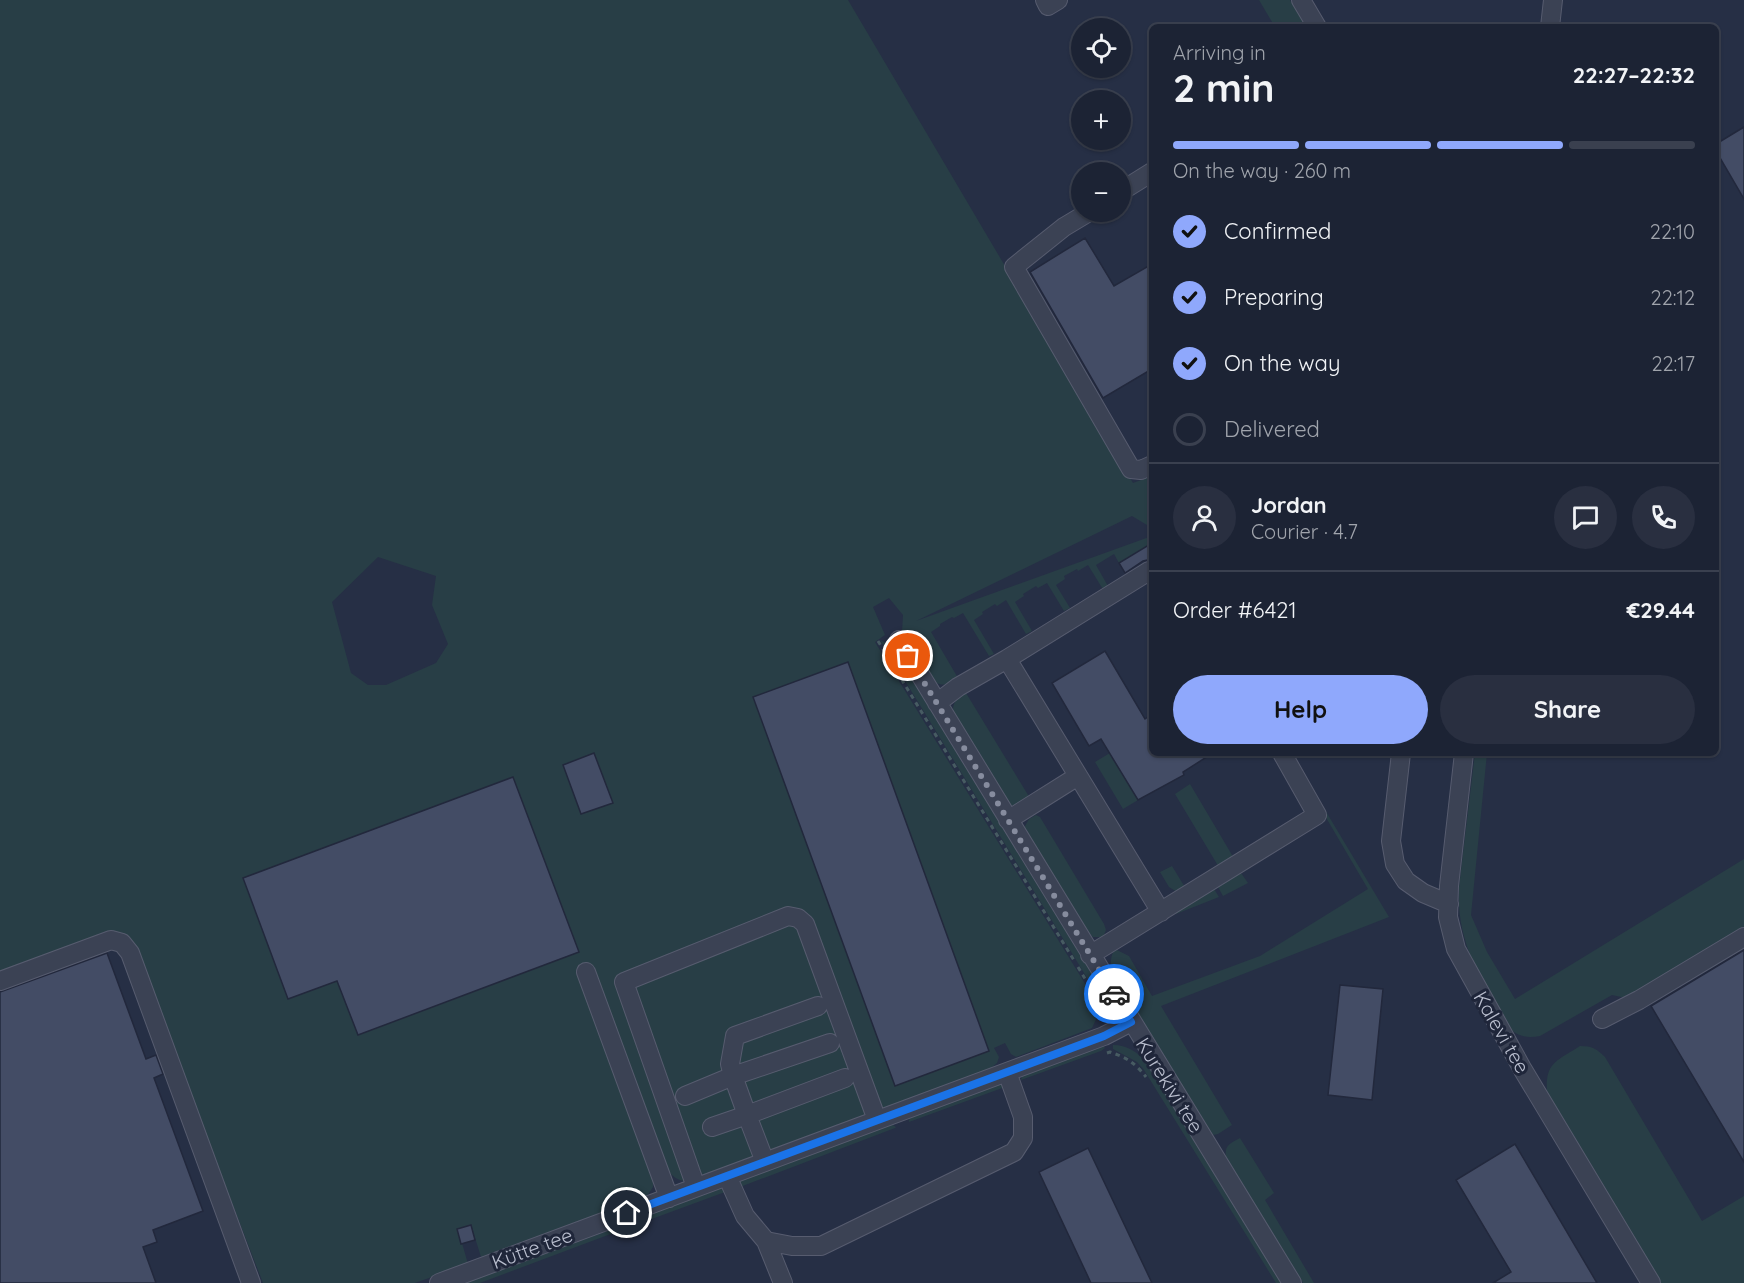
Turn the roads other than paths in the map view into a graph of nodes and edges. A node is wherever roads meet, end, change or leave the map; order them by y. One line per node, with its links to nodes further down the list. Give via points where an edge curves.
1 (1045, 0): 2 (street, via 1048,6)
2 (1058, 0)
3 (1301, 0): 5 (street)
4 (1553, 0): 6 (street)
5 (1315, 24)
6 (1550, 24)
7 (1149, 174): 8 (street)
8 (1131, 185)
9 (1072, 222): 10 (street, via 1014,267 1131,469)
10 (1149, 466)
11 (1149, 572): 13 (street)
12 (898, 640): 14 (street, Kurekivi tee)
13 (1007, 659): 14 (street); 18 (street)
14 (937, 703): 19 (street, Kurekivi tee)
15 (1284, 756): 21 (street, via 1317,815)
16 (1401, 756): 20 (street, via 1391,841 1395,864 1406,881)
17 (1464, 756): 20 (street, Kalevi tee)
18 (1078, 776): 19 (street); 21 (street)
19 (1008, 820): 23 (street, Kurekivi tee)
20 (1449, 904): 46 (street, Kalevi tee, via 1456,950)
21 (1161, 912): 23 (street)
22 (1744, 937): 27 (street)
23 (1090, 955): 28 (street, Kurekivi tee)
24 (586, 972): 40 (street)
25 (0, 981): 42 (street, via 111,940 122,943 130,952)
26 (818, 1006): 31 (street, via 735,1036 730,1064)
27 (1602, 1019)
28 (1131, 1022): 30 (street, Kütte tee, via 1107,1044); 45 (street, Kurekivi tee)
29 (830, 1043): 31 (street)
30 (1007, 1072): 35 (street, Kütte tee); 41 (street, via 1023,1117 1023,1138 1014,1152 821,1246)
31 (733, 1076): 33 (street); 34 (street)
32 (845, 1078): 34 (street)
33 (685, 1096)
34 (747, 1115): 36 (street); 37 (street)
35 (877, 1120): 37 (street, Kütte tee); 39 (street, via 805,924 788,916 624,982)
36 (712, 1127)
37 (765, 1162): 38 (street, Kütte tee)
38 (727, 1176): 39 (street, Kütte tee); 41 (street, via 745,1216)
39 (696, 1187): 40 (street, Kütte tee)
40 (669, 1198): 43 (street, Kütte tee)
41 (766, 1241): 44 (street)
42 (251, 1283)
43 (439, 1283)
44 (783, 1283)
45 (1292, 1283)
46 (1651, 1283)

